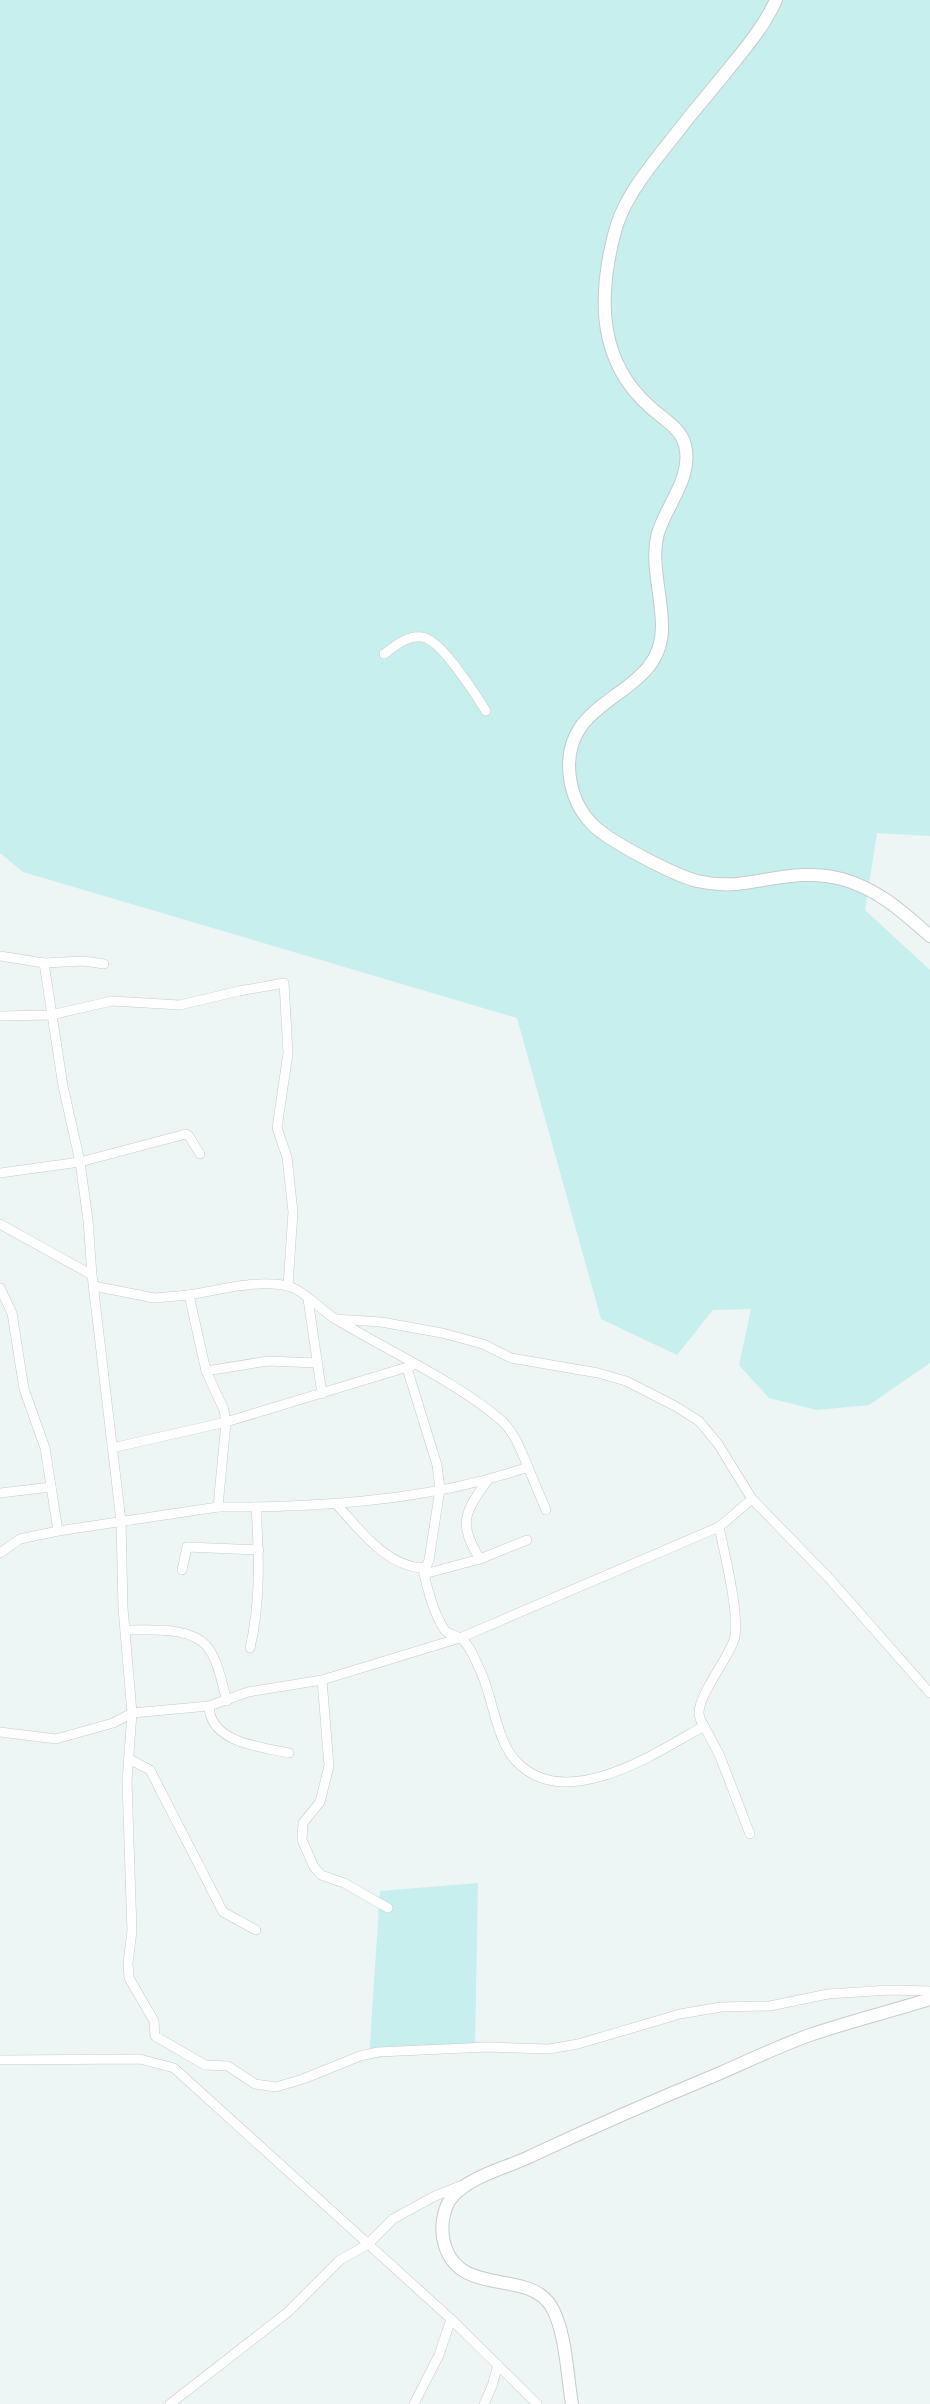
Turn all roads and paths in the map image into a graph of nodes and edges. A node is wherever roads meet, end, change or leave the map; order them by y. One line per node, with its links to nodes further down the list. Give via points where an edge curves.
1 (776, 0): 4 (main road, via 749,44 643,175 614,233 605,291 608,337 623,378 685,442 687,462 658,533 655,554 661,644 645,671 582,726 570,760 572,789 583,813 606,836 680,875 716,884 736,884 789,874 841,879 874,891 896,905)
2 (384, 654): 3 (street, via 408,638 422,636 433,641 462,674)
3 (486, 711)
4 (930, 936)
5 (0, 956): 6 (street)
6 (44, 963): 7 (street, via 84,961); 8 (street)
7 (104, 964)
8 (51, 1015): 9 (street); 11 (street); 16 (street, via 112,1002 180,1006 284,983 288,1053 278,1128 287,1157 293,1212)
9 (0, 1016)
10 (200, 1154): 11 (street, via 186,1134)
11 (80, 1162): 12 (street); 14 (street)
12 (0, 1173)
13 (0, 1224): 14 (street)
14 (92, 1275): 15 (street)
15 (94, 1286): 18 (street, via 154,1298); 26 (street)
16 (288, 1286): 18 (street, via 240,1286); 19 (street)
17 (0, 1288): 29 (street, via 12,1312 24,1389 45,1448)
18 (189, 1295): 23 (street)
19 (308, 1299): 20 (street); 21 (street)
20 (336, 1319): 22 (street); 32 (street, via 381,1322 442,1333 483,1344 511,1358 572,1367 626,1381 699,1421 718,1444)
21 (317, 1362): 23 (street, via 268,1361); 24 (street)
22 (410, 1366): 24 (street); 27 (street, via 469,1397 502,1422 512,1432); 30 (street, via 437,1466)
23 (206, 1370): 25 (street)
24 (322, 1394): 25 (street)
25 (226, 1422): 26 (street); 35 (street)
26 (112, 1448): 37 (street)
27 (528, 1467): 28 (street); 36 (street)
28 (487, 1481): 30 (street); 43 (street, via 470,1504 465,1520 466,1533)
29 (51, 1487): 31 (street); 39 (street)
30 (440, 1489): 33 (street); 45 (street, via 429,1560)
31 (0, 1494)
32 (752, 1499): 38 (street); 50 (street, via 828,1577)
33 (337, 1505): 34 (street); 45 (street, via 377,1547)
34 (256, 1506): 35 (street); 41 (street)
35 (218, 1507): 37 (street)
36 (546, 1510)
37 (121, 1521): 39 (street); 46 (street)
38 (719, 1527): 47 (street); 54 (street, via 736,1628 734,1640 700,1705)
39 (58, 1531): 42 (street, via 20,1539)
40 (527, 1540): 43 (street)
41 (259, 1550): 44 (street, via 188,1547); 48 (street, via 257,1617)
42 (0, 1552)
43 (480, 1559): 45 (street)
44 (182, 1570)
45 (423, 1571): 47 (street, via 444,1629)
46 (125, 1630): 51 (street, via 165,1629 201,1641 217,1664); 53 (street)
47 (460, 1638): 49 (street); 54 (street, via 471,1651 484,1678 508,1748 516,1761 533,1775 566,1783 593,1778 649,1757)
48 (250, 1648)
49 (322, 1680): 51 (street, via 248,1692); 59 (street, via 329,1766 320,1802 303,1822 302,1840 321,1875 344,1883)
50 (930, 1693)
51 (227, 1701): 52 (street)
52 (209, 1706): 53 (street); 56 (street, via 212,1721 232,1738)
53 (132, 1713): 55 (street, via 113,1723 56,1739); 57 (street)
54 (704, 1726): 58 (street, via 719,1754)
55 (0, 1732)
56 (289, 1753)
57 (129, 1759): 60 (street, via 150,1770 223,1912); 61 (street, via 126,1781 132,1931 129,1978 154,2020 155,2036 205,2064 228,2066 255,2084 283,2085 378,2052 488,2047 549,2049 578,2044 680,2014 770,2006 828,1994)
58 (750, 1834)
59 (388, 1908)
60 (256, 1930)
61 (930, 1991)
62 (930, 1999): 64 (main road, via 807,2036)
63 (0, 2060): 65 (street, via 140,2059 174,2068)
64 (471, 2182): 65 (street, via 432,2197 393,2219); 72 (main road, via 452,2197 446,2210 442,2232 445,2248 466,2272 479,2279 523,2287 539,2294 550,2306 559,2326)
65 (367, 2245): 66 (street); 68 (street, via 340,2260 288,2312)
66 (451, 2319): 67 (street); 69 (street, via 439,2355)
67 (498, 2365): 70 (street); 71 (street)
68 (170, 2404)
69 (414, 2404)
70 (484, 2404)
71 (537, 2404)
72 (572, 2404)

